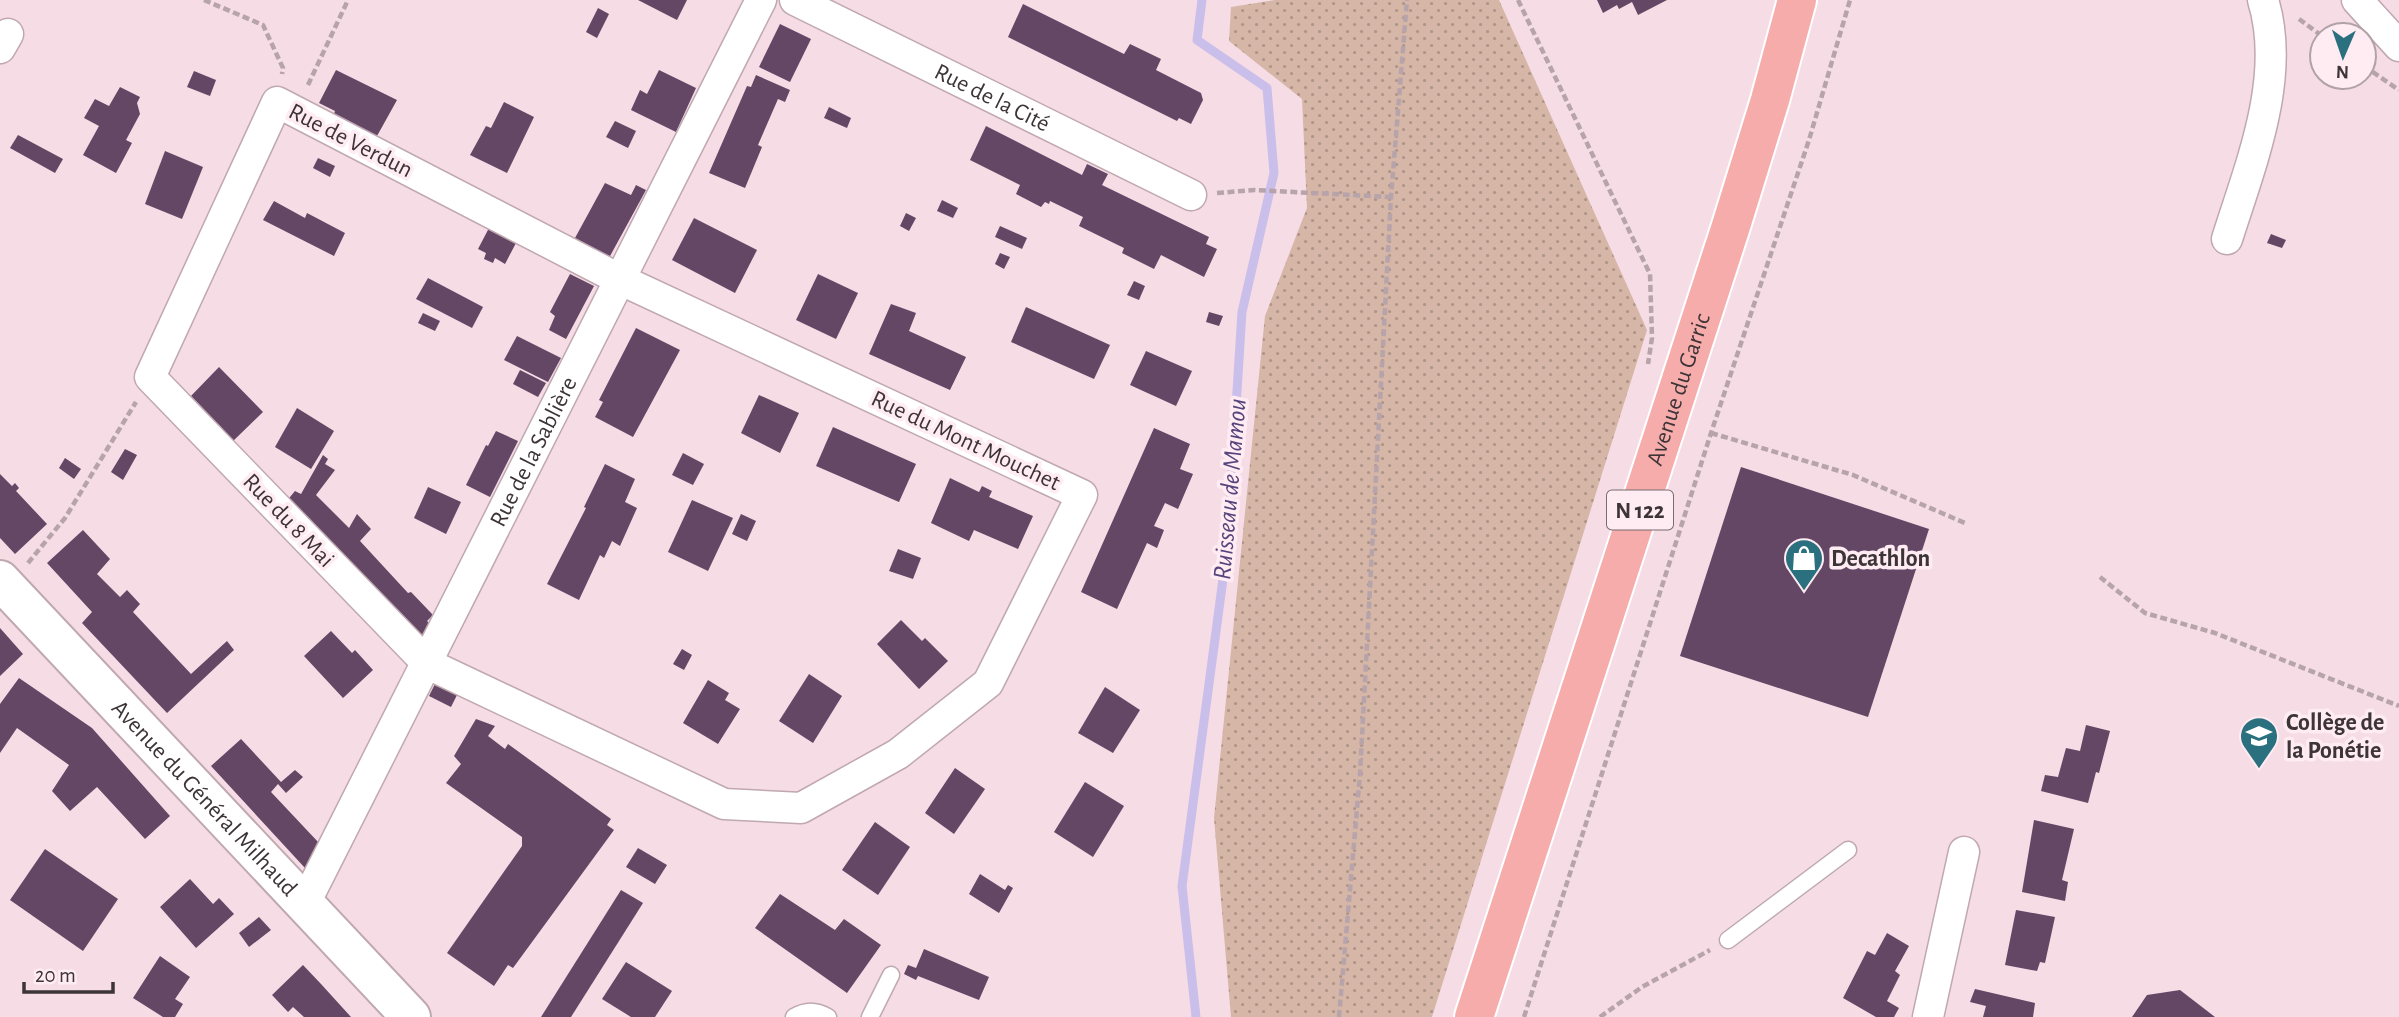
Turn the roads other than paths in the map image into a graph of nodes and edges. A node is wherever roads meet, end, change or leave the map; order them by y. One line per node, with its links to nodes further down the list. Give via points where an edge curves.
1 (761, 0): 9 (street, Rue de la Sablière)
2 (795, 0): 7 (street, Rue de la Cité)
3 (1797, 0): 22 (main road, Avenue du Garric / N 122, via 1731,226)
4 (2263, 0): 8 (street, via 2269,17 2270,74 2262,128)
5 (2357, 0): 6 (street)
6 (2399, 46)
7 (1191, 195)
8 (2227, 239)
9 (619, 279): 10 (street, Rue de Verdun, via 286,107); 12 (street, Rue de la Sablière); 12 (street, Rue du Mont Mouchet, via 1082,495 988,683 898,754 801,808 723,804)
10 (150, 377): 12 (street, Rue du 8 Mai)
11 (3, 584): 15 (main road, Avenue du Général Milhaud)
12 (428, 664): 15 (street, Rue de la Sablière)
13 (1848, 850): 16 (lane)
14 (1964, 852): 23 (street)
15 (304, 905): 18 (main road, Avenue du Général Milhaud)
16 (1728, 940)
17 (891, 975): 21 (lane)
18 (411, 1017)
19 (794, 1017): 20 (lane, via 804,1011)
20 (828, 1017)
21 (870, 1017)
22 (1474, 1017)
23 (1928, 1017)

